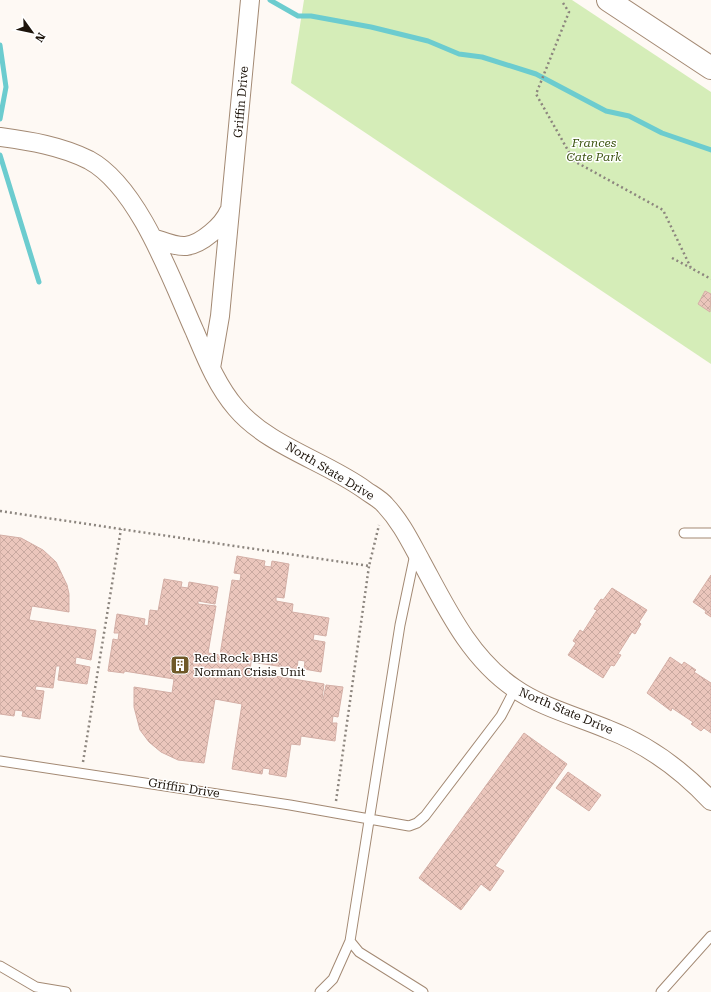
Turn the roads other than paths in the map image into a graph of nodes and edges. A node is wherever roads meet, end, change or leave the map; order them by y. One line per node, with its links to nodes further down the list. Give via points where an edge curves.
1 (250, 0): 5 (street, Griffin Drive)
2 (608, 0): 3 (street)
3 (711, 68)
4 (0, 137): 6 (street, North State Drive, via 64,149 101,168 136,209)
5 (232, 205): 6 (street, Griffin Drive, via 216,231 188,246 173,245); 7 (street, Griffin Drive, via 220,316)
6 (153, 238): 7 (street, North State Drive)
7 (211, 368): 10 (street, North State Drive, via 235,407 261,431 357,484 384,504 402,525)
8 (711, 533): 9 (lane)
9 (684, 534)
10 (415, 551): 11 (street, North State Drive, via 464,637 498,675); 14 (lane, via 400,625)
11 (515, 689): 13 (street, North State Drive, via 653,750 692,781); 14 (lane, Griffin Drive, via 501,716 425,816 410,826)
12 (0, 761): 14 (lane, Griffin Drive)
13 (711, 802)
14 (368, 820): 16 (lane)
15 (711, 936): 21 (lane)
16 (350, 941): 19 (lane, via 333,979); 20 (lane, via 359,952)
17 (0, 966): 18 (lane, via 36,987)
18 (66, 992)
19 (320, 992)
20 (423, 992)
21 (661, 992)

